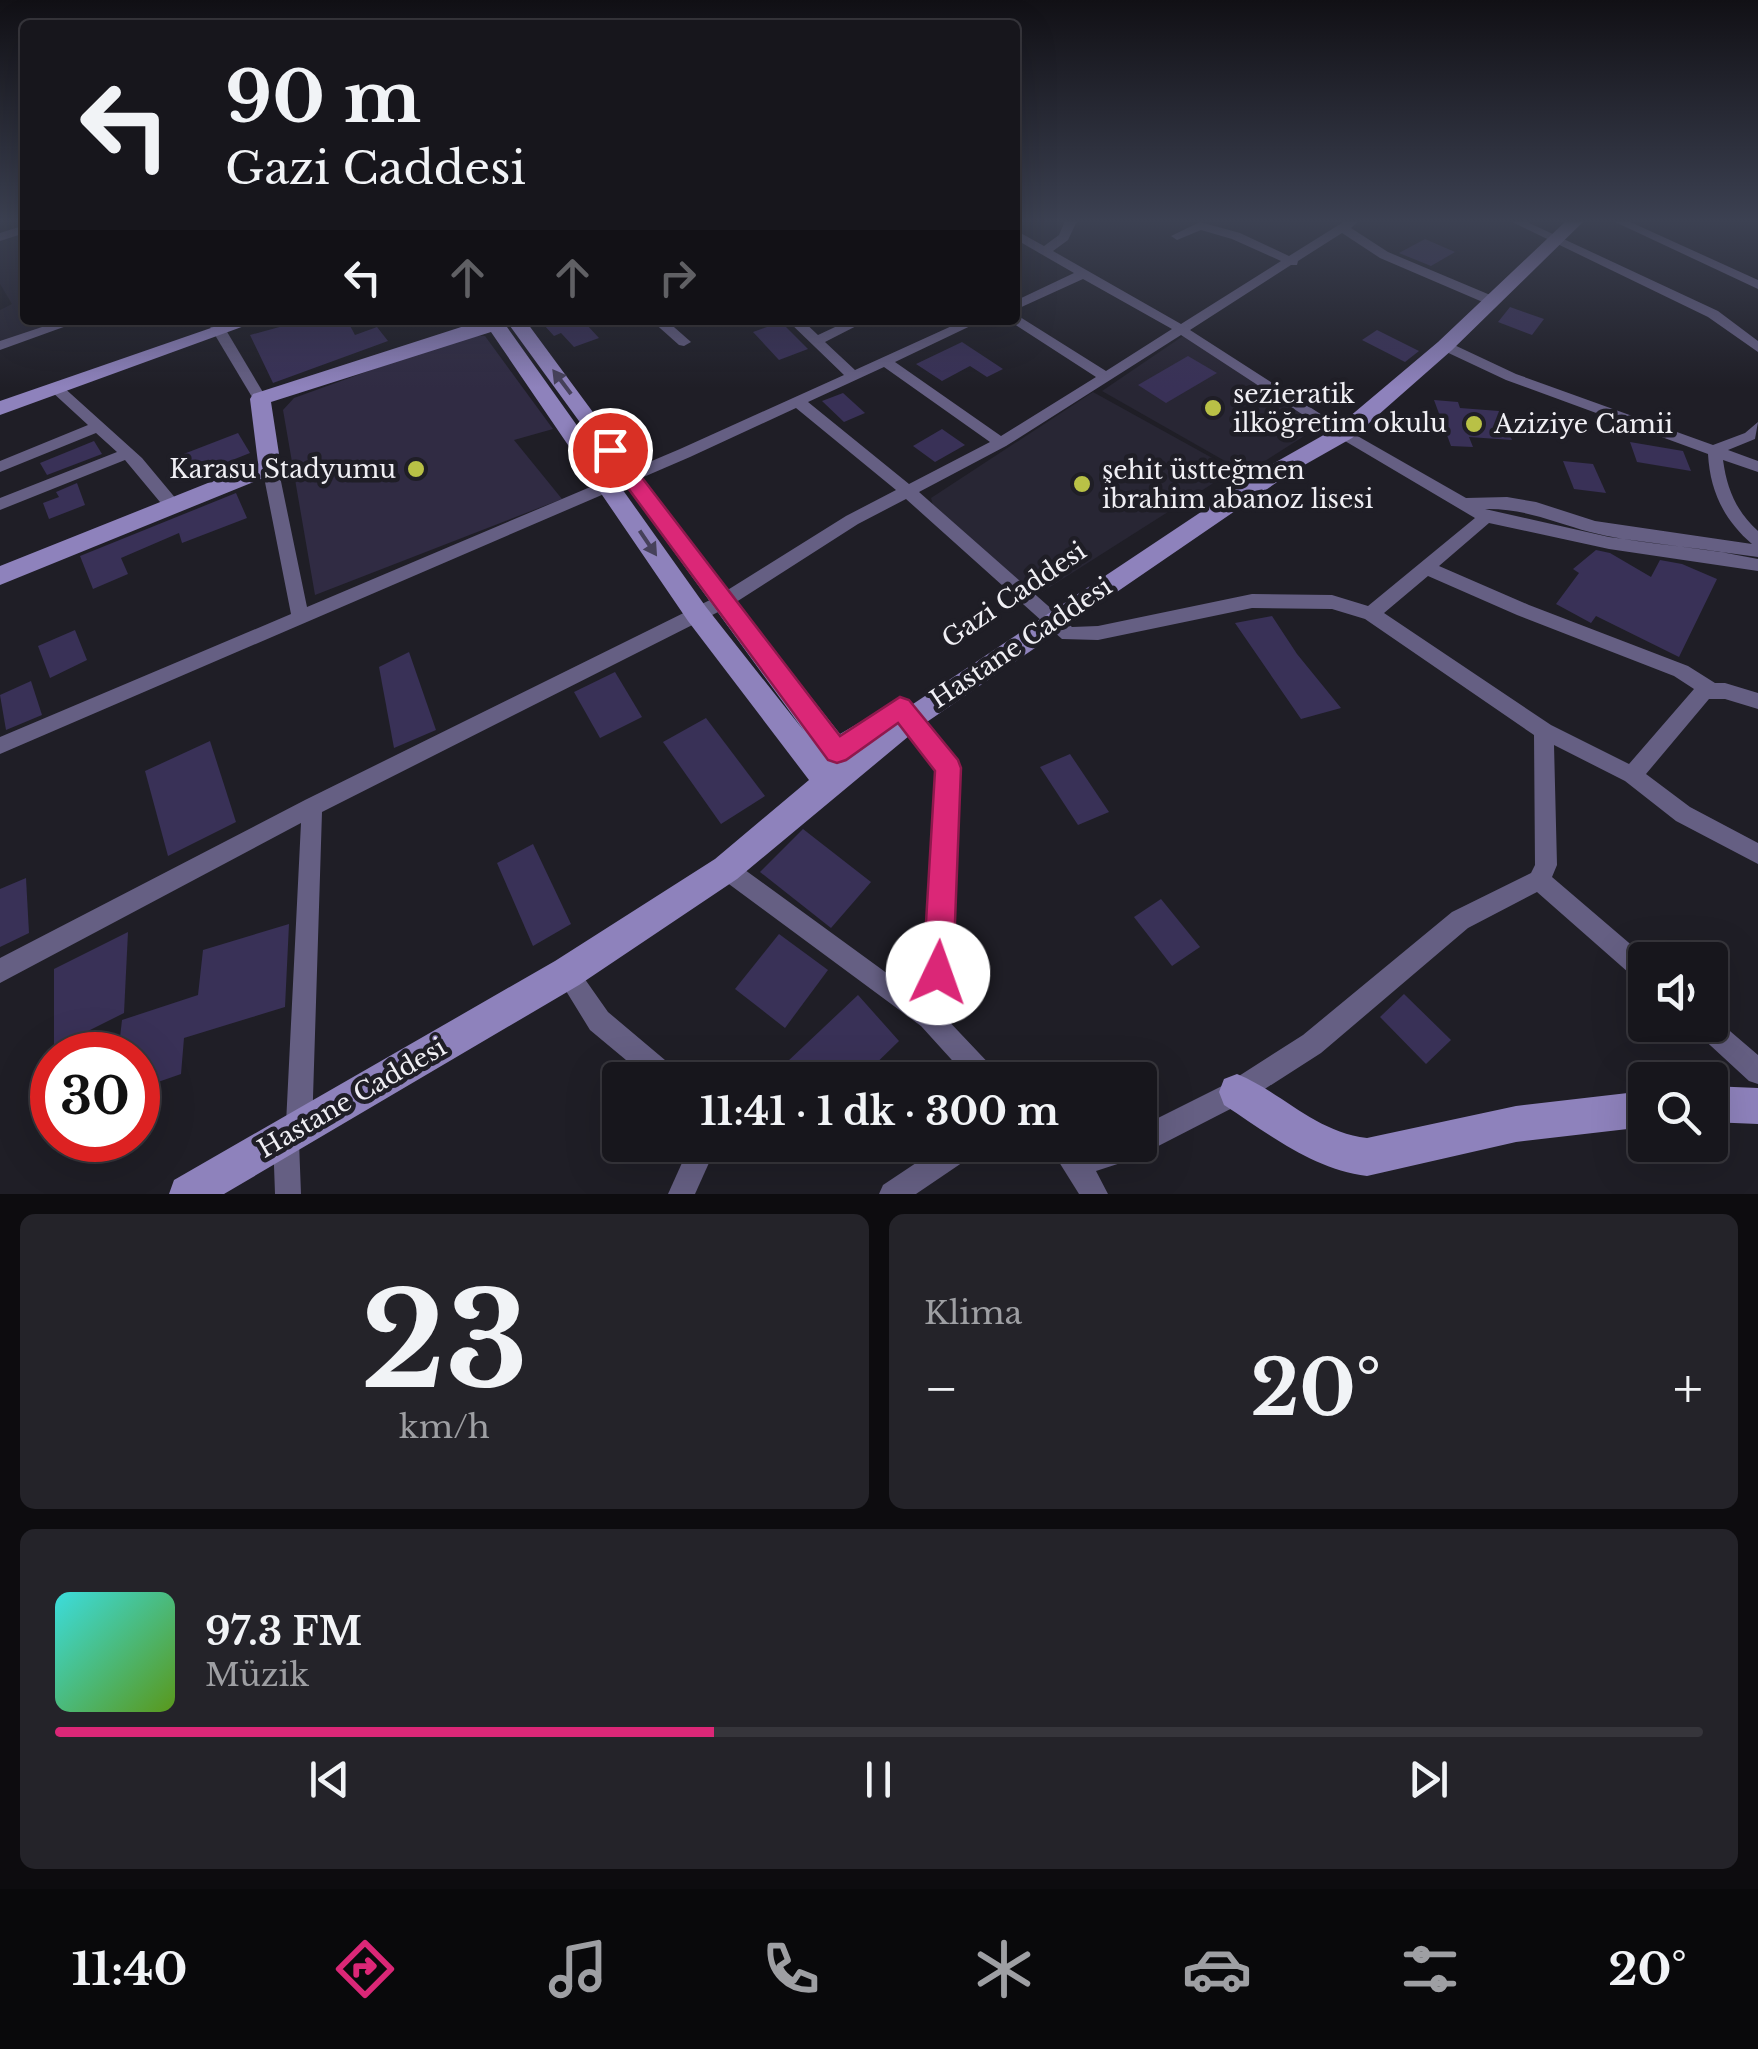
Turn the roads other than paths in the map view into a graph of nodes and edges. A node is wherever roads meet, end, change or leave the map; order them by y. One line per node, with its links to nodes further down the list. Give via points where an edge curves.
1 (1077, 277): 8 (street)
2 (1088, 277): 18 (street)
3 (1269, 277): 18 (street)
4 (1435, 277): 7 (street)
5 (1506, 277): 7 (main road, Gazi Caddesi)
6 (1642, 277): 23 (street, via 1713,314)
7 (1485, 298): 22 (main road); 33 (main road, Gazi Caddesi)
8 (1020, 304)
9 (1020, 323): 26 (street)
10 (61, 325): 21 (street)
11 (214, 325): 27 (main road); 28 (street)
12 (491, 325): 28 (main road)
13 (506, 325): 40 (main road)
14 (664, 325): 20 (street)
15 (800, 325): 19 (street)
16 (850, 325): 19 (street)
17 (964, 325): 24 (street)
18 (1182, 330): 26 (street); 33 (street)
19 (816, 340): 25 (street)
20 (684, 342)
21 (0, 346)
22 (1445, 346): 33 (main road); 35 (street, via 1511,377)
23 (1758, 348)
24 (883, 360): 25 (street); 34 (street)
25 (852, 374): 29 (street)
26 (1106, 378): 34 (street)
27 (56, 388): 30 (main road); 32 (street)
28 (260, 399): 39 (main road)
29 (797, 402): 40 (street); 41 (street)
30 (0, 408)
31 (1758, 427): 35 (street)
32 (96, 428): 36 (street); 38 (street)
33 (1336, 429): 44 (street); 54 (main road, Gazi Caddesi)
34 (1000, 442): 41 (street)
35 (1715, 450): 37 (street); 46 (street, via 1716,484 1743,530)
36 (126, 454): 42 (street); 43 (street)
37 (1758, 466)
38 (0, 467)
39 (270, 467): 43 (main road); 55 (street)
40 (620, 482): 51 (main road); 52 (main road, one-way to 52); 55 (street)
41 (906, 490): 51 (street); 54 (street)
42 (0, 504)
43 (171, 504): 50 (main road)
44 (1464, 504): 45 (street); 47 (street, via 1536,508 1594,527)
45 (1486, 517): 48 (street); 49 (street)
46 (1758, 540)
47 (1758, 550)
48 (1758, 566)
49 (1426, 568): 53 (street); 56 (street, via 1680,671)
50 (0, 576)
51 (724, 601): 52 (street); 61 (main road)
52 (697, 614): 61 (main road); 63 (street)
53 (1371, 614): 54 (street, via 1332,602 1252,601 1068,634); 59 (street)
54 (1045, 615): 58 (main road, Gazi Caddesi)
55 (300, 616): 60 (street)
56 (1712, 691): 57 (street); 62 (street, via 1704,691)
57 (1758, 702)
58 (906, 713): 61 (main road, Gazi Caddesi); 70 (street, via 948,768 938,973)
59 (1544, 731): 62 (street); 66 (street, via 1546,865)
60 (0, 746)
61 (832, 767): 65 (main road, Hastane Caddesi)
62 (1632, 775): 64 (street, via 1683,814)
63 (312, 807): 68 (street); 80 (street)
64 (1758, 854)
65 (726, 870): 69 (main road, Hastane Caddesi); 70 (street)
66 (1539, 880): 67 (street); 75 (street, via 1460,920 1312,1044)
67 (1628, 957)
68 (0, 971)
69 (566, 973): 72 (street, via 599,1021); 80 (main road, Hastane Caddesi)
70 (928, 1018): 73 (street)
71 (1725, 1042): 74 (street)
72 (648, 1062)
73 (970, 1062)
74 (1758, 1072)
75 (1237, 1092): 78 (main road, via 1326,1147 1367,1157 1516,1124); 79 (street)
76 (1728, 1105): 77 (main road)
77 (1758, 1106)
78 (1628, 1111)
79 (1157, 1132)
80 (292, 1133): 84 (main road, Hastane Caddesi); 85 (street)
81 (696, 1162): 86 (street)
82 (940, 1162): 87 (street)
83 (1071, 1162): 88 (street)
84 (188, 1194)
85 (288, 1194)
86 (681, 1194)
87 (892, 1194)
88 (1095, 1194)

